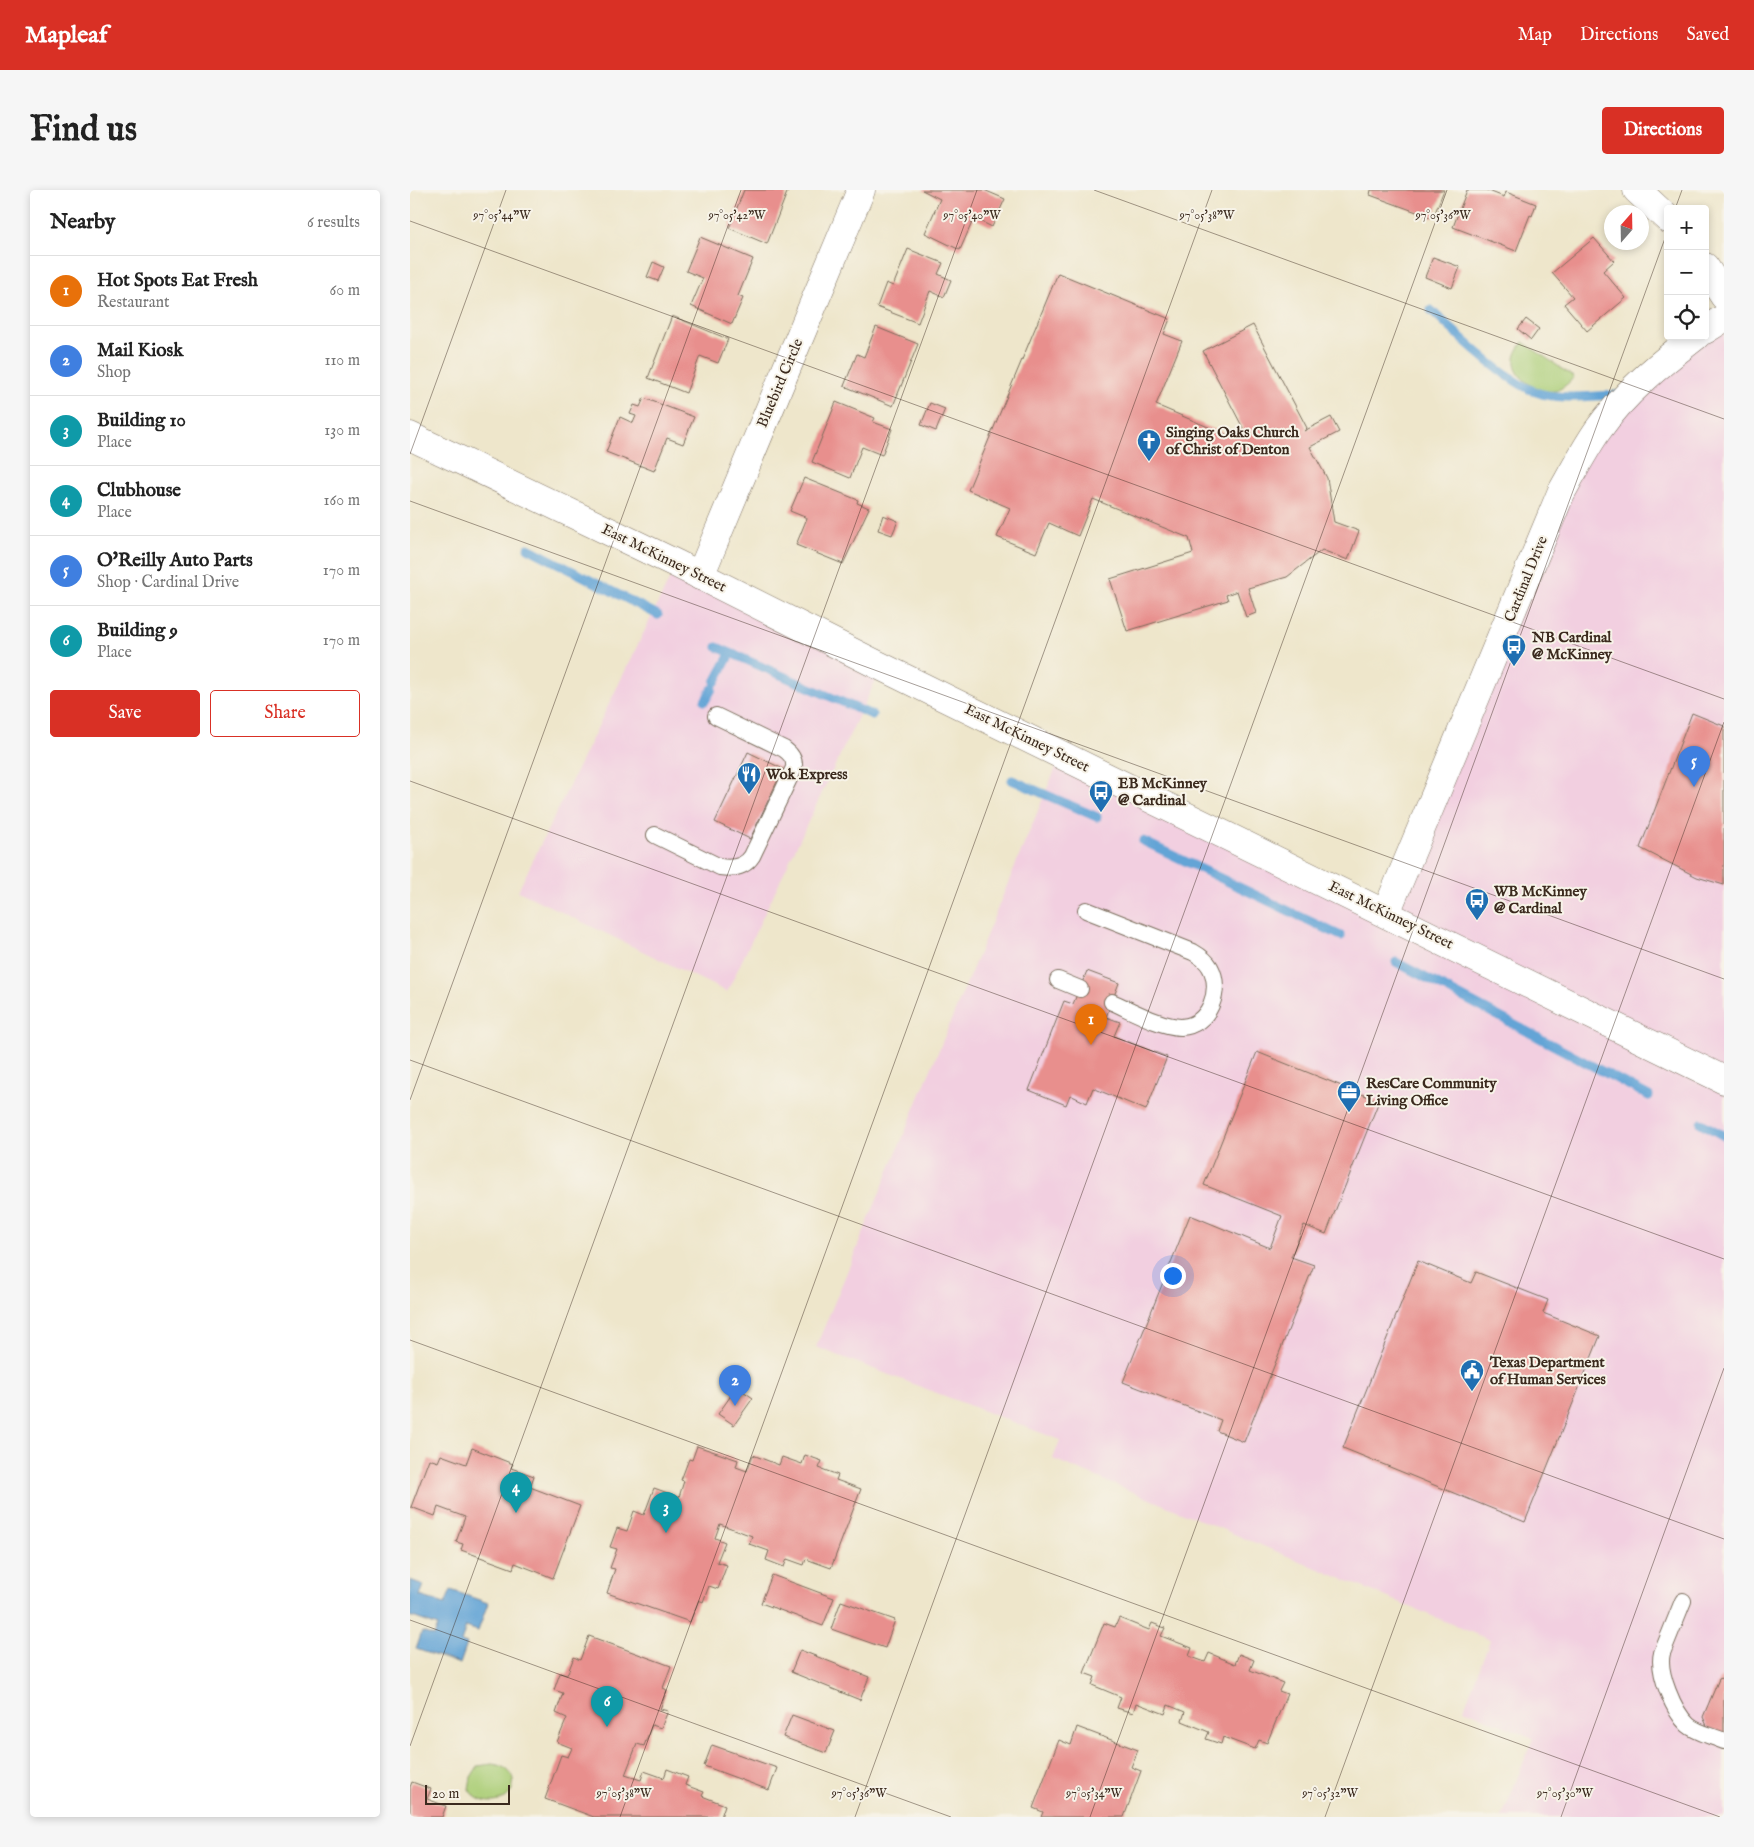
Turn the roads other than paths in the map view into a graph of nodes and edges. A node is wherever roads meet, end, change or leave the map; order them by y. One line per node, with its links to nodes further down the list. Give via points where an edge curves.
1 (861, 190): 10 (main road, Bluebird Circle)
2 (1637, 190): 3 (main road)
3 (1664, 215)
4 (1709, 273): 5 (main road)
5 (1724, 296)
6 (1724, 318): 7 (main road)
7 (1709, 327)
8 (1691, 340): 14 (main road, Cardinal Drive, via 1667,358 1615,409 1573,470)
9 (410, 436): 10 (main road, East McKinney Street)
10 (700, 576): 14 (main road, East McKinney Street)
11 (716, 716): 12 (lane, via 784,749 794,762 752,856 742,865 726,868)
12 (655, 835)
13 (1086, 910): 17 (lane, via 1193,952 1211,968 1216,982 1215,996 1204,1016 1184,1027 1170,1026)
14 (1386, 913): 18 (main road, East McKinney Street)
15 (1058, 980): 16 (lane)
16 (1080, 989)
17 (1112, 1002)
18 (1724, 1080)
19 (1683, 1601): 20 (lane, via 1662,1653 1662,1672 1677,1710 1689,1726)
20 (1724, 1741)

